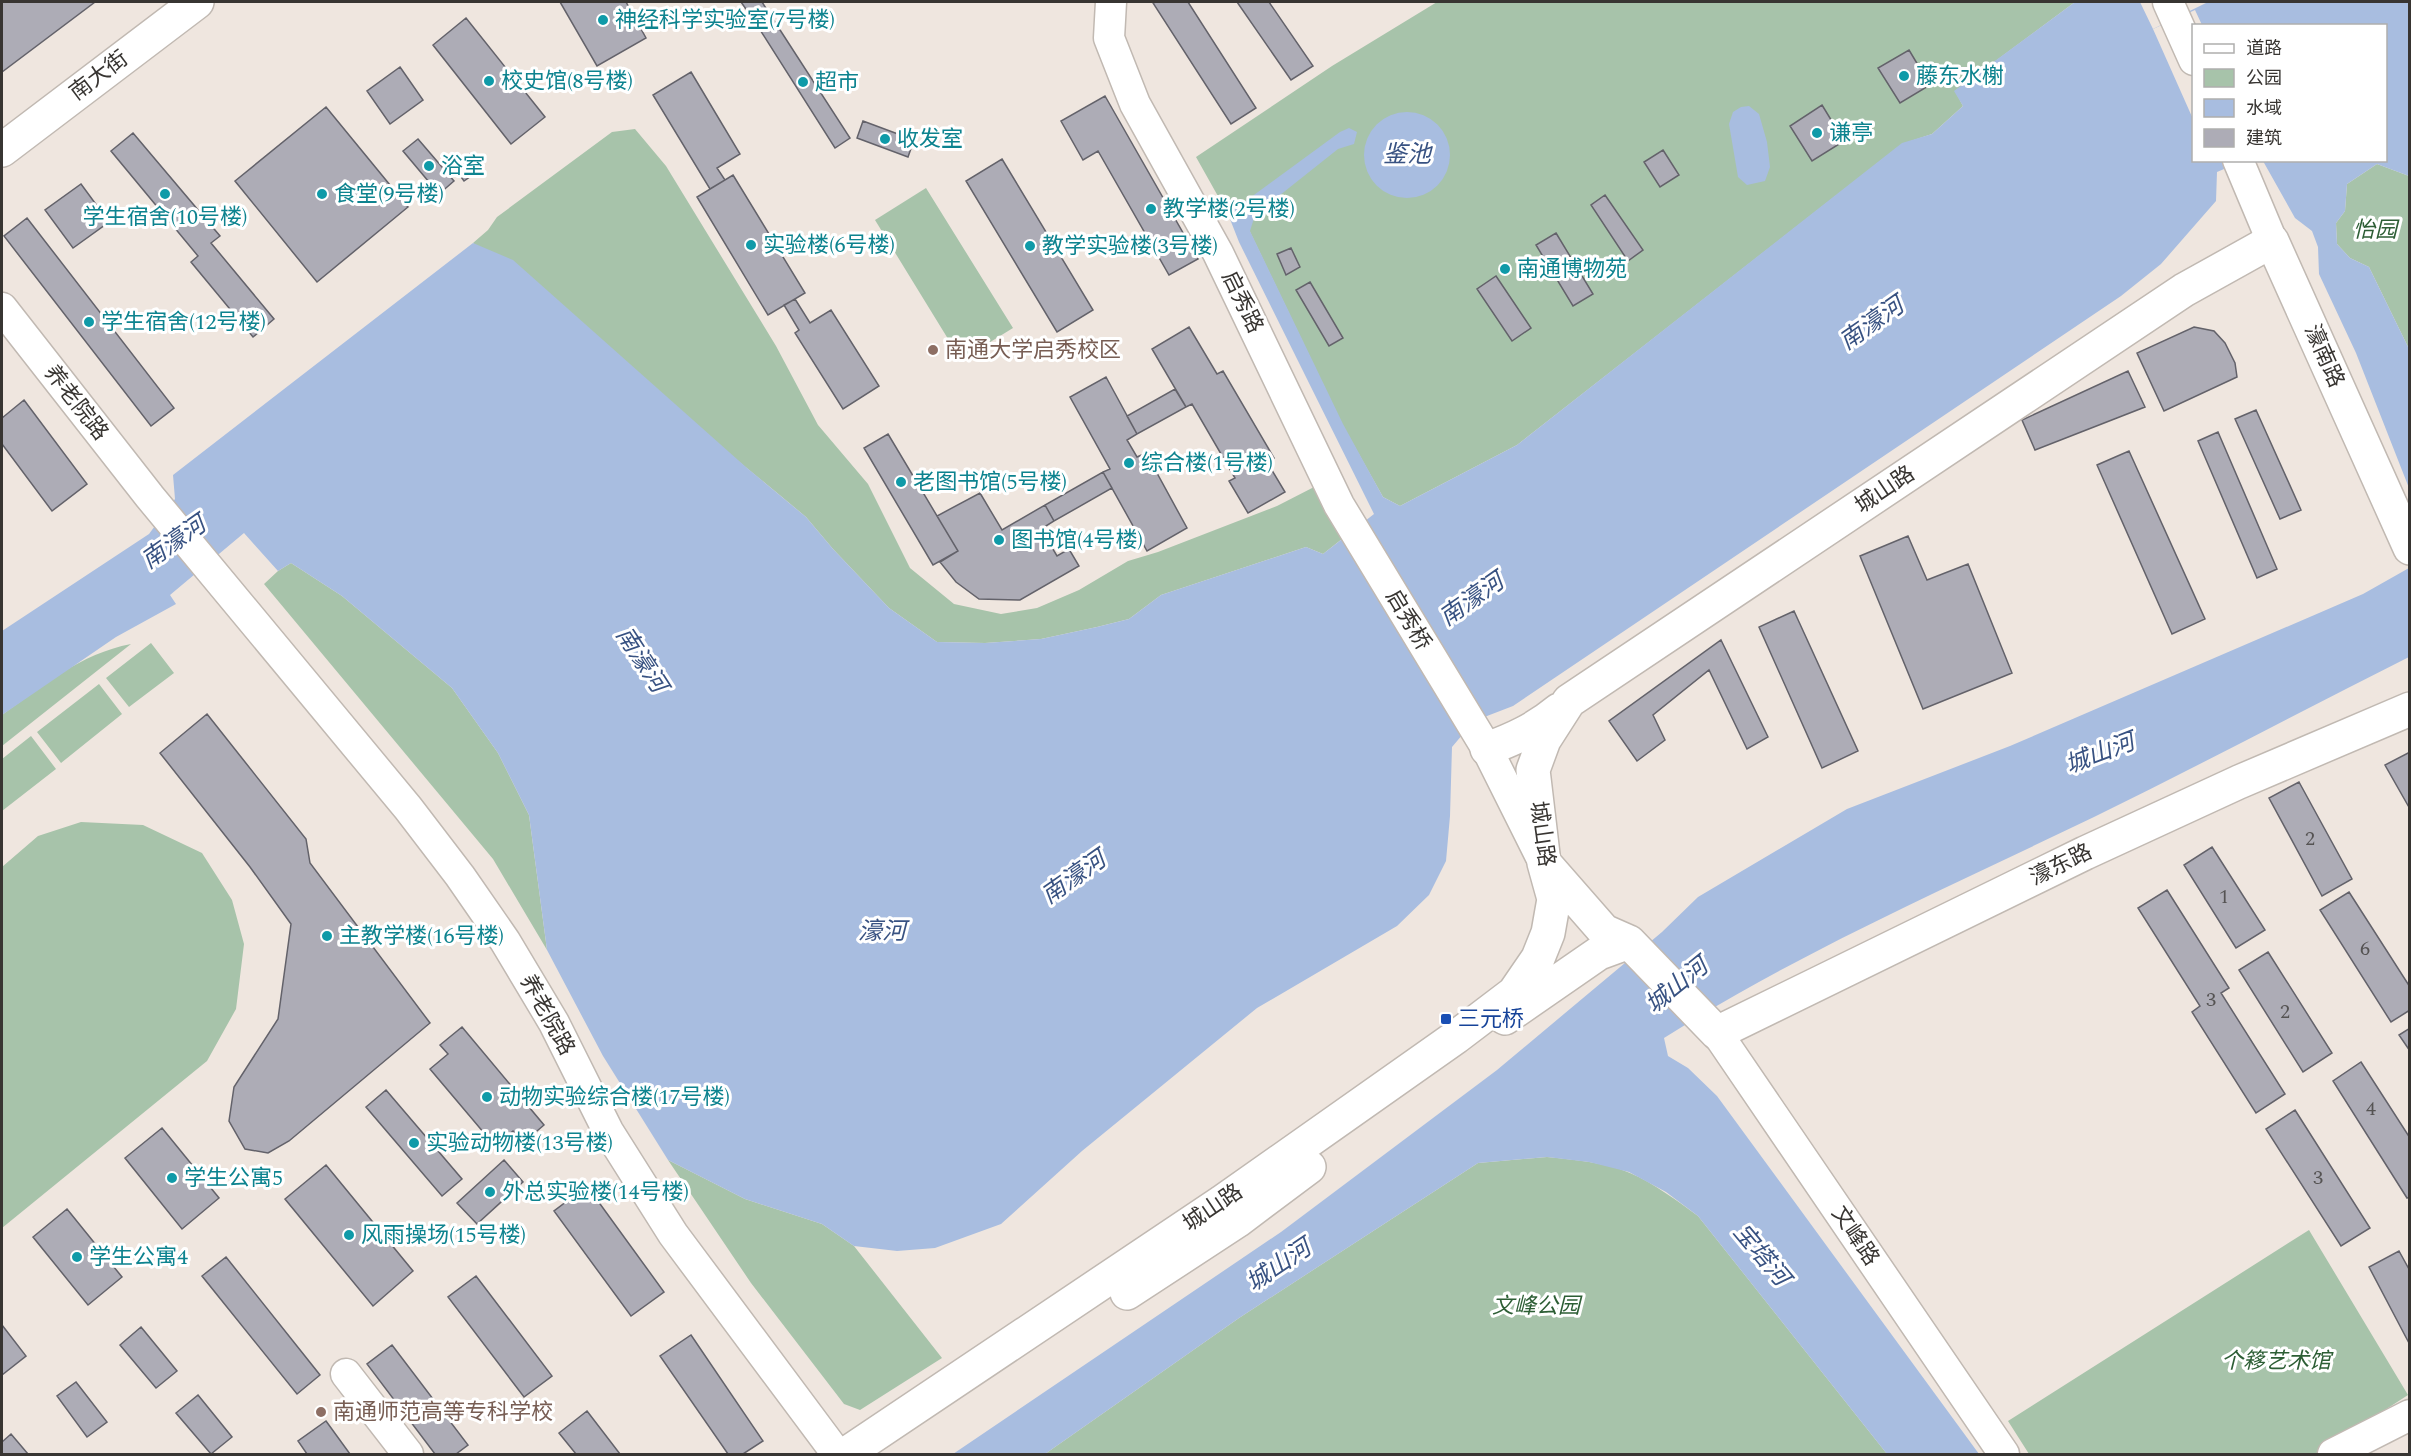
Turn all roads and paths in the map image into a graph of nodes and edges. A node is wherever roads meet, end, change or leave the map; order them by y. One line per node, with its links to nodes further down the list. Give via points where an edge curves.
1 (197, 2): 5 (main road, 南大街)
2 (1111, 2): 9 (street, 启秀路, via 1108,38 1135,104 1218,253)
3 (2171, 10): 4 (street)
4 (2192, 58)
5 (2, 150)
6 (2238, 162): 7 (street, 濠南路)
7 (2272, 241): 10 (main road, 濠南路); 11 (main road, 城山路, via 2184,290)
8 (2, 308): 20 (street, 养老院路, via 150,497 460,876 506,941 554,1023 608,1131 673,1234)
9 (1339, 505): 13 (street, 启秀桥)
10 (2409, 548)
11 (1569, 701): 13 (main road, via 1521,736); 14 (main road, 城山路, via 1544,740 1533,770)
12 (2409, 709): 16 (main road, 濠东路, via 2239,782)
13 (1482, 742): 14 (street)
14 (1544, 863): 15 (main road, via 1604,931); 21 (main road, 城山路, via 1554,899 1548,933 1538,958 1514,993 1222,1203)
15 (1633, 946): 16 (main road); 22 (main road, 城山路, via 1599,953 1520,1007 1238,1221)
16 (1711, 1026): 23 (street, 文峰路)
17 (346, 1374): 19 (street)
18 (2409, 1415): 24 (street)
19 (408, 1455)
20 (837, 1455)
21 (846, 1455)
22 (879, 1455)
23 (2004, 1455)
24 (2333, 1455)

